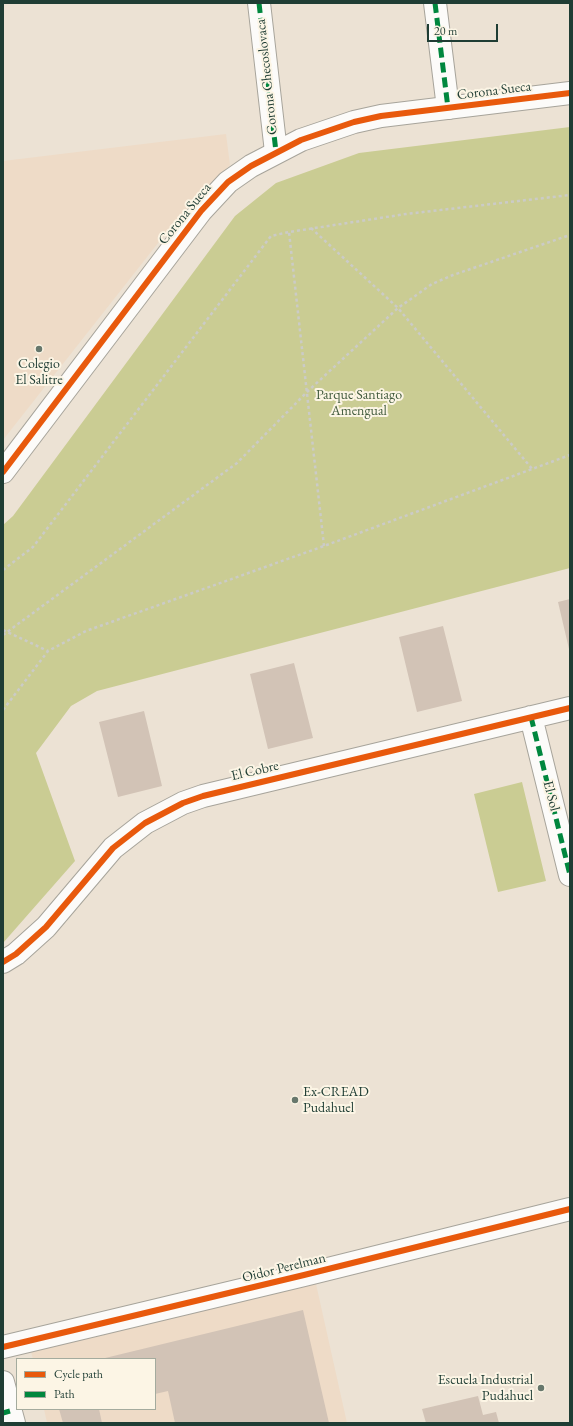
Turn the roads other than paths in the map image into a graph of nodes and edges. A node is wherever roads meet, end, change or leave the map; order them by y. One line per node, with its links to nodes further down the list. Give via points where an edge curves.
1 (259, 3): 5 (street, Corona Checoslovaca)
2 (435, 3): 4 (street)
3 (570, 93): 4 (street, Corona Sueca)
4 (448, 108): 5 (street, Corona Sueca, via 354,122 321,132)
5 (276, 152): 6 (street, Corona Sueca, via 228,182 212,198)
6 (3, 472)
7 (570, 708): 8 (street, El Cobre)
8 (531, 717): 9 (street, El Sol); 10 (street, El Cobre, via 183,803 145,823 118,844 46,927 16,954)
9 (570, 875)
10 (3, 962)
11 (570, 1209): 12 (street, Oidor Perelman)
12 (3, 1347)
13 (3, 1382): 14 (street)
14 (9, 1415)

